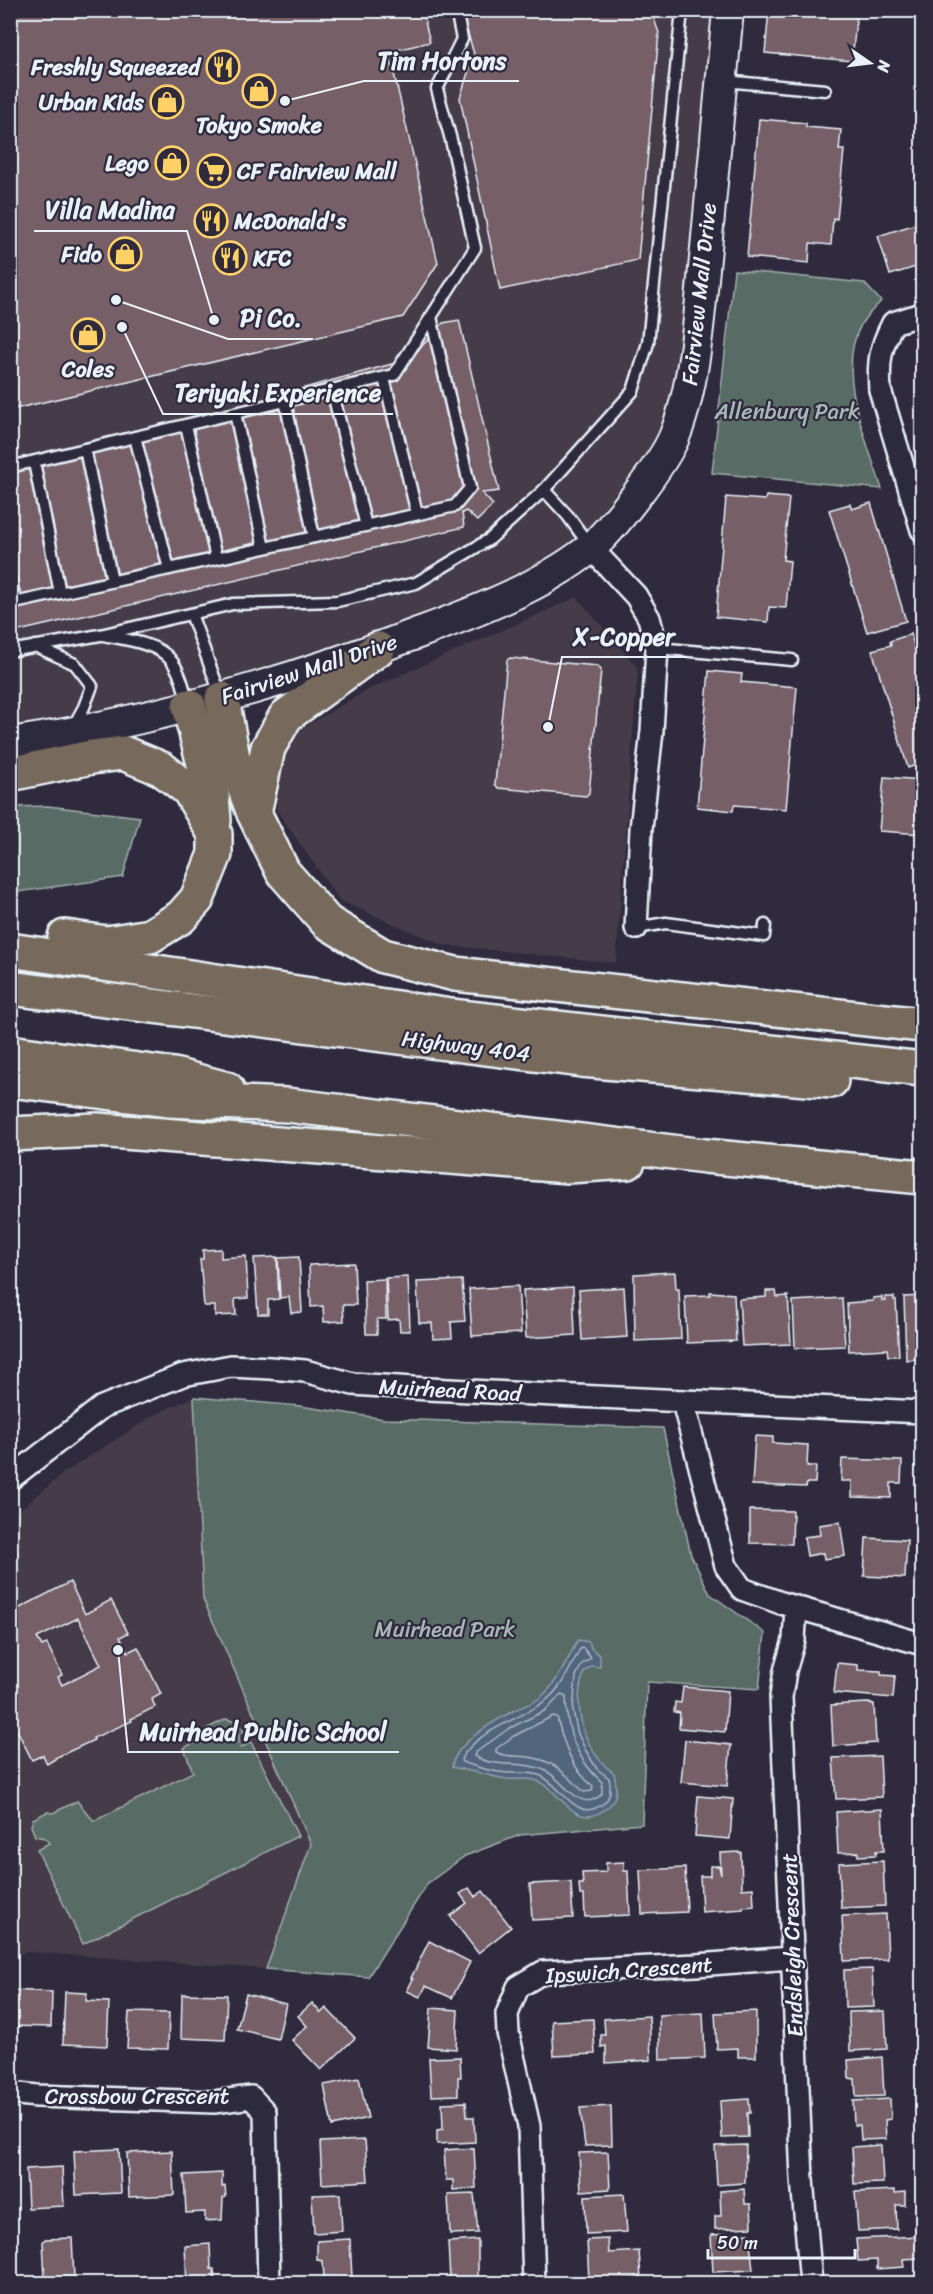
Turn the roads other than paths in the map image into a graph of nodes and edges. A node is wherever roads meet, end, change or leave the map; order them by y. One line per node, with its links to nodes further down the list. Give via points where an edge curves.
1 (456, 10): 7 (lane, via 462,39 437,89 475,248)
2 (682, 10): 17 (lane, via 648,343 633,391)
3 (728, 10): 4 (street, Fairview Mall Drive)
4 (721, 80): 5 (lane); 23 (street, Fairview Mall Drive, via 687,398 674,438 655,469)
5 (825, 90)
6 (922, 314): 20 (street, via 893,323 882,345 878,367 880,390)
7 (431, 317): 8 (lane, via 394,375); 18 (lane, via 470,488 455,506)
8 (384, 378): 9 (lane); 18 (lane)
9 (333, 390): 10 (lane); 19 (lane)
10 (285, 401): 11 (lane); 21 (lane)
11 (235, 413): 12 (lane); 22 (lane)
12 (186, 425): 13 (lane); 24 (lane)
13 (135, 437): 14 (lane); 25 (lane)
14 (85, 450): 15 (lane); 27 (lane)
15 (34, 462): 16 (lane); 28 (lane)
16 (10, 467)
17 (544, 490): 23 (lane); 30 (lane, via 490,539 416,583 337,601 233,604)
18 (417, 514): 19 (lane)
19 (366, 526): 21 (lane)
20 (922, 530)
21 (314, 537): 22 (lane)
22 (264, 548): 24 (lane)
23 (591, 548): 33 (street, via 636,596); 34 (street, Fairview Mall Drive, via 560,569 475,612)
24 (216, 558): 25 (lane)
25 (169, 569): 27 (lane)
26 (10, 578): 29 (lane)
27 (112, 581): 28 (lane)
28 (60, 593): 29 (lane)
29 (13, 603)
30 (191, 614): 31 (lane); 37 (lane)
31 (100, 635): 32 (lane); 38 (lane, via 148,645 170,658)
32 (35, 646): 35 (lane); 39 (lane, via 75,664 92,686)
33 (657, 648): 36 (lane); 45 (street)
34 (378, 649): 37 (street, Fairview Mall Drive); 42 (highway, via 286,716 268,748)
35 (10, 651)
36 (792, 660)
37 (222, 699): 38 (street, Fairview Mall Drive); 42 (highway, via 233,758)
38 (189, 706): 39 (street, Fairview Mall Drive); 43 (highway, via 213,795)
39 (68, 734): 40 (street, Fairview Mall Drive)
40 (10, 743)
41 (10, 774): 43 (highway, via 123,753 162,769 189,790)
42 (254, 813): 49 (highway, via 283,872 327,922 383,956 455,974)
43 (215, 834): 46 (highway, via 215,854 197,899 181,917 150,936 107,943)
44 (765, 925): 45 (lane, via 764,936 666,923)
45 (636, 928)
46 (10, 930)
47 (10, 950): 51 (highway, via 451,1016)
48 (10, 988): 53 (highway, Highway 404, via 581,1060)
49 (922, 1025)
50 (10, 1052): 54 (highway, via 174,1075)
51 (922, 1070)
52 (10, 1080): 54 (highway, via 168,1100)
53 (922, 1087)
54 (287, 1105): 56 (highway)
55 (10, 1134): 56 (highway, via 97,1130 568,1166)
56 (705, 1156): 57 (highway)
57 (922, 1177)
58 (683, 1402): 59 (street, Muirhead Road); 60 (street, Muirhead Road, via 353,1384 305,1371 231,1366 183,1375 102,1407); 61 (street, via 726,1566 742,1589)
59 (922, 1412)
60 (10, 1479)
61 (796, 1607): 62 (street); 63 (street, Endsleigh Crescent, via 794,1640 781,1697)
62 (922, 1644)
63 (792, 1958): 66 (street, Ipswich Crescent, via 543,1972 518,1987 507,2014 529,2126); 67 (street, Endsleigh Crescent)
64 (10, 2093): 65 (street, Crossbow Crescent, via 214,2102 252,2097 265,2112)
65 (269, 2283)
66 (534, 2283)
67 (811, 2283)

